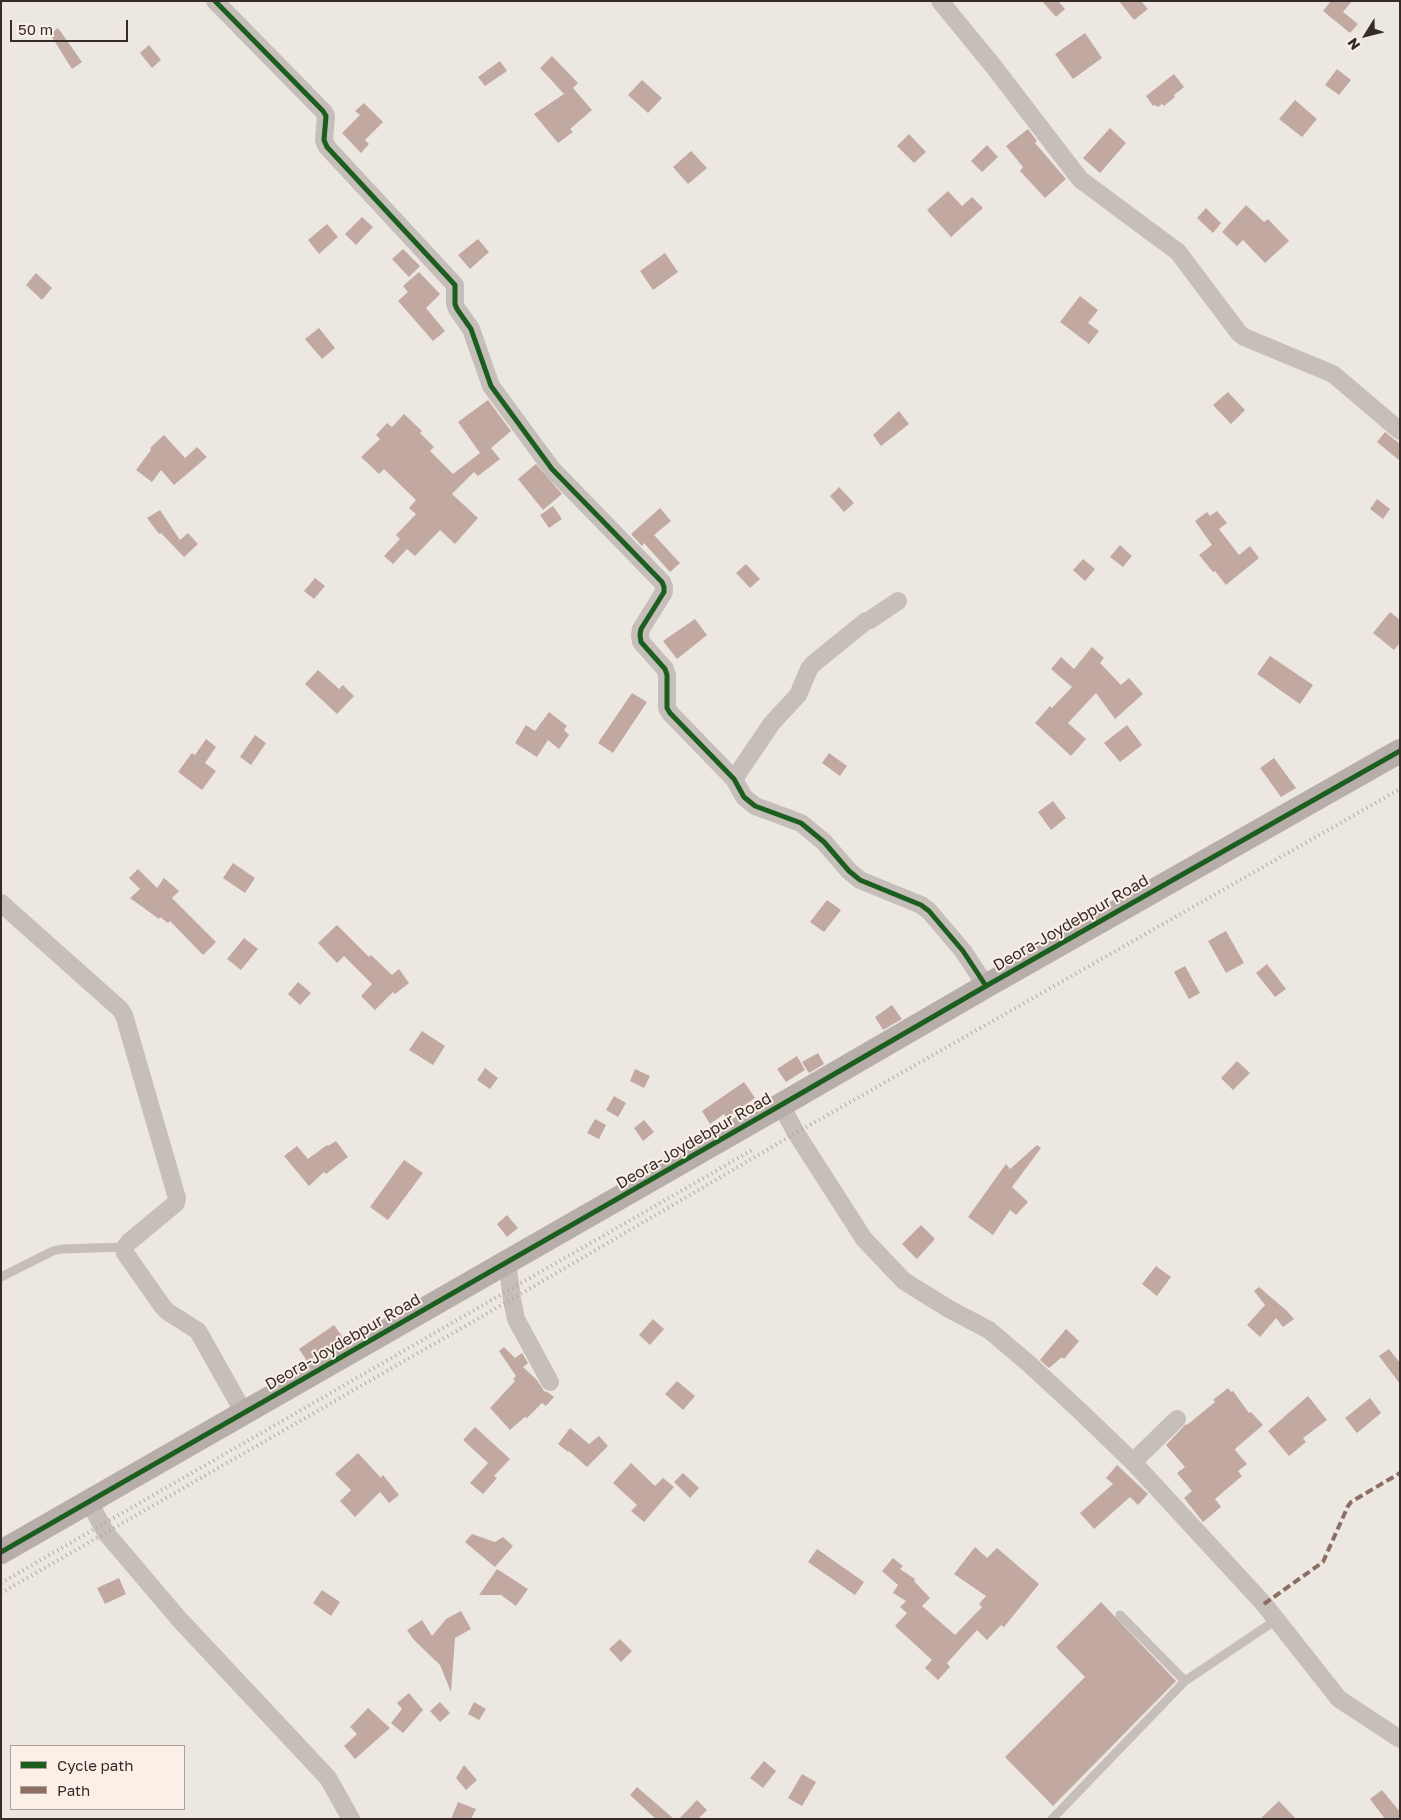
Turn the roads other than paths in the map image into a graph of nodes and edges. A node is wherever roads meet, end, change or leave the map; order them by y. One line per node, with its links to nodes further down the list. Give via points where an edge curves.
1 (214, 1): 6 (street, via 323,111 327,147 455,285 455,304 471,329 491,386 552,469 662,582 664,592 641,629 641,642 665,669 670,713)
2 (940, 1): 3 (street, via 1081,180 1178,252 1239,333 1333,374)
3 (1400, 431)
4 (898, 601): 6 (street, via 866,621 813,664 798,695 772,723)
5 (1400, 751): 8 (street, Deora-Joydebpur Road)
6 (734, 778): 8 (street, via 744,797 754,806 801,823 814,832 854,876 929,911 963,951)
7 (1, 902): 10 (street, via 124,1014 177,1198 176,1203)
8 (986, 986): 9 (street, Deora-Joydebpur Road)
9 (781, 1105): 11 (street, Deora-Joydebpur Road); 16 (street, via 864,1238 904,1281 988,1330)
10 (125, 1247): 12 (lane, via 61,1249); 14 (street, via 125,1253 163,1307 198,1331)
11 (507, 1262): 13 (street, via 516,1319); 14 (street, Deora-Joydebpur Road)
12 (1, 1277)
13 (550, 1382)
14 (244, 1413): 17 (street, Deora-Joydebpur Road)
15 (1177, 1419): 16 (street)
16 (1133, 1462): 20 (street)
17 (90, 1502): 18 (street, Deora-Joydebpur Road); 23 (street, via 106,1533 179,1619 328,1778)
18 (1, 1552)
19 (1120, 1616): 21 (lane)
20 (1276, 1620): 21 (lane); 22 (street, via 1339,1699)
21 (1185, 1682): 24 (lane)
22 (1400, 1739)
23 (351, 1819)
24 (1052, 1819)

